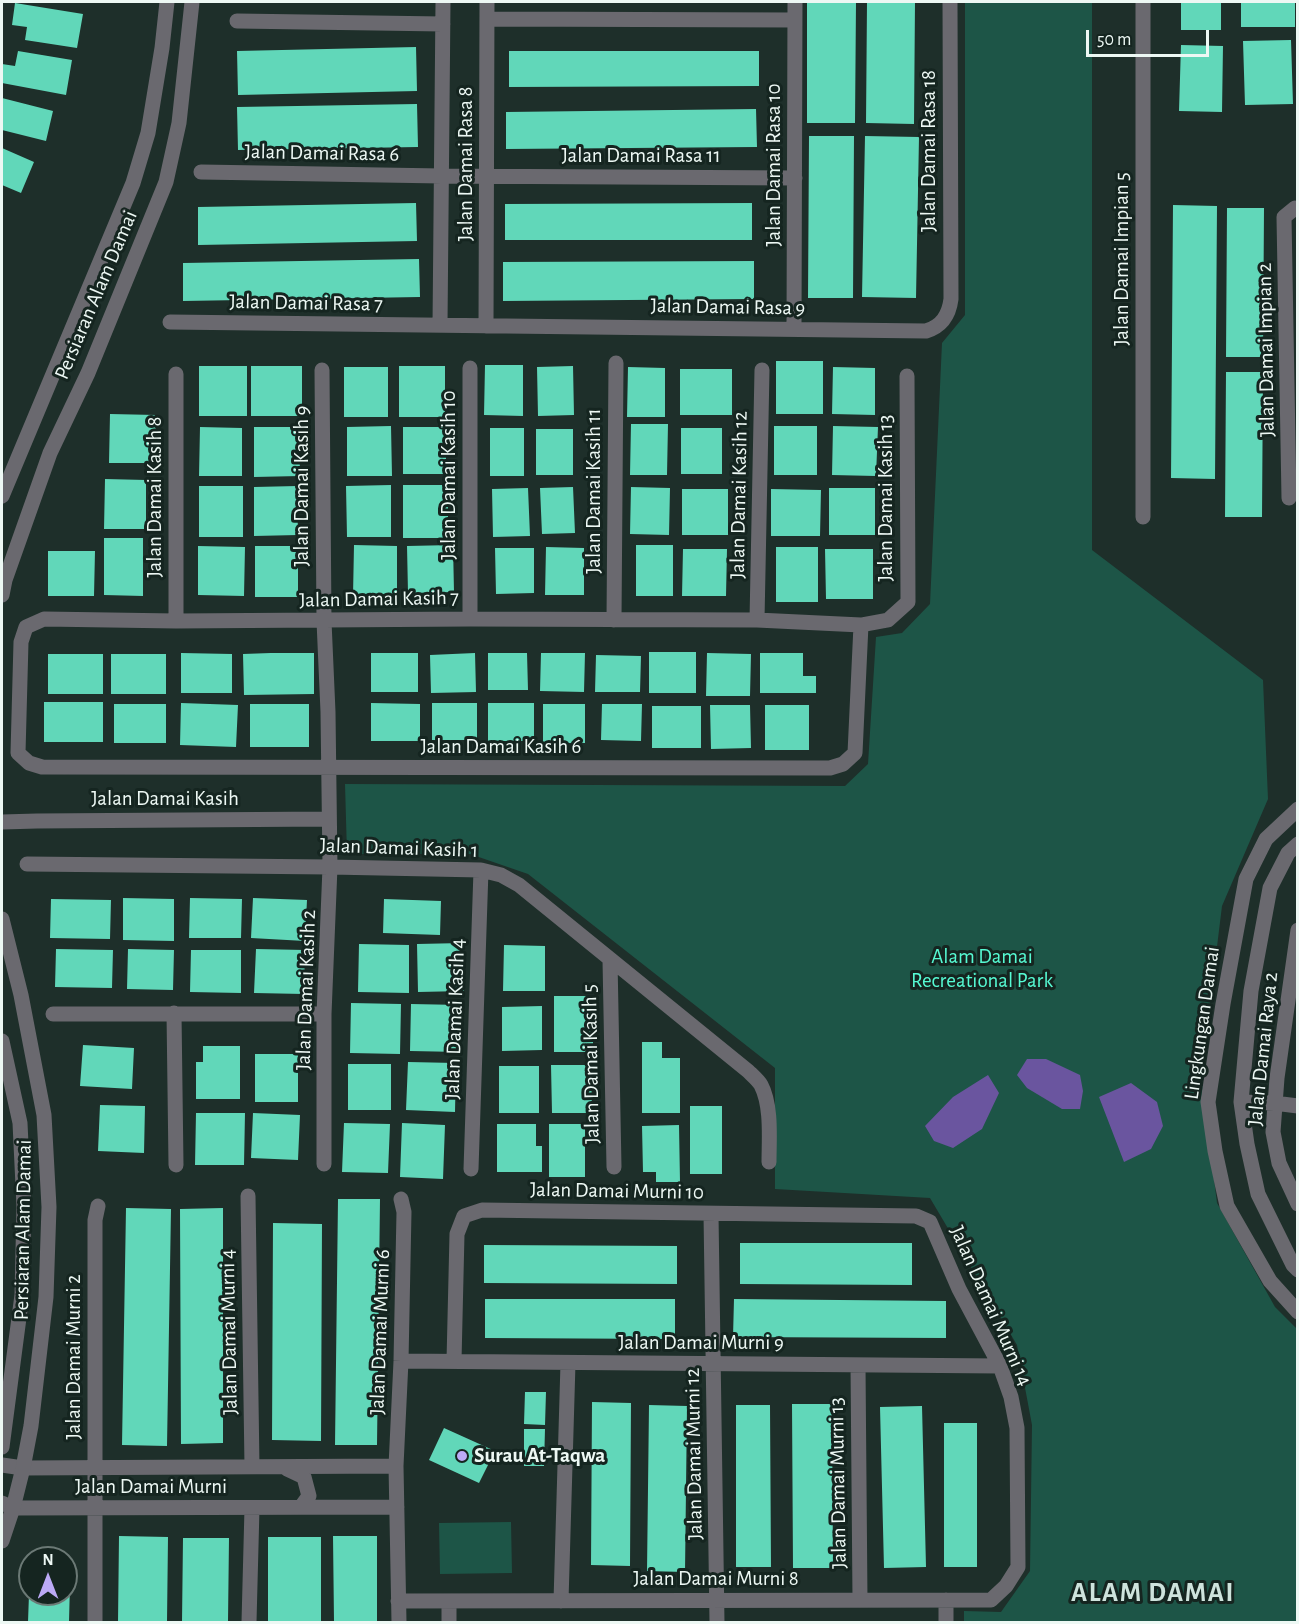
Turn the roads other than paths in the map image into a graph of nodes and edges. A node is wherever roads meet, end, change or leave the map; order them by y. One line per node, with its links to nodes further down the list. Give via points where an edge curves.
1 (166, 2): 29 (street, Persiaran Alam Damai, via 148,133 133,183)
2 (192, 2): 32 (street, Persiaran Alam Damai, via 179,123 166,182 88,373 50,453)
3 (443, 2): 11 (street, Jalan Damai Rasa 8)
4 (487, 2): 8 (street, Jalan Damai Rasa 8)
5 (795, 2): 9 (street, Jalan Damai Rasa 10)
6 (950, 2): 17 (street, Jalan Damai Rasa 18)
7 (1143, 2): 31 (street, Jalan Damai Impian 5)
8 (487, 19): 9 (street); 14 (street, Jalan Damai Rasa 8)
9 (795, 20): 15 (street, Jalan Damai Rasa 10)
10 (237, 21): 11 (street)
11 (443, 24): 13 (street, Jalan Damai Rasa 8)
12 (201, 172): 13 (street, Jalan Damai Rasa 6)
13 (442, 176): 14 (street, Jalan Damai Rasa 6); 19 (street, Jalan Damai Rasa 8)
14 (487, 176): 15 (street, Jalan Damai Rasa 11); 20 (street, Jalan Damai Rasa 8)
15 (795, 178): 21 (street, Jalan Damai Rasa 10)
16 (1298, 209): 28 (street, Jalan Damai Impian 2, via 1284,217)
17 (951, 299): 21 (street, Jalan Damai Rasa 9, via 944,320 927,331)
18 (170, 322): 19 (street, Jalan Damai Rasa 7)
19 (440, 326): 20 (street, Jalan Damai Rasa 7)
20 (486, 326): 21 (street, Jalan Damai Rasa 9)
21 (794, 329)
22 (616, 363): 34 (street, Jalan Damai Kasih 11)
23 (470, 368): 33 (street, Jalan Damai Kasih 10)
24 (322, 370): 37 (street, Jalan Damai Kasih 9)
25 (762, 370): 35 (street, Jalan Damai Kasih 12)
26 (176, 374): 36 (street, Jalan Damai Kasih 8)
27 (907, 376): 38 (street, Jalan Damai Kasih 13, via 908,602 888,620)
28 (1293, 453): 30 (street, Jalan Damai Impian 2)
29 (2, 496)
30 (1289, 498)
31 (1143, 517)
32 (2, 595)
33 (470, 619): 34 (street, Jalan Damai Kasih 7); 37 (street, Jalan Damai Kasih 7)
34 (614, 620): 35 (street, Jalan Damai Kasih 7)
35 (757, 620): 38 (street, Jalan Damai Kasih 7)
36 (176, 621): 37 (street, Jalan Damai Kasih 7); 39 (street, Jalan Damai Kasih 7, via 44,619 26,627 21,642)
37 (324, 621): 40 (street, Jalan Damai Kasih 9)
38 (861, 625): 40 (street, Jalan Damai Kasih 6, via 855,753 843,764 830,768)
39 (18, 753): 40 (street, Jalan Damai Kasih 6, via 29,763 42,767)
40 (327, 767): 42 (street, Jalan Damai Kasih 9)
41 (1298, 808): 70 (street, Lingkungan Damai, via 1266,839 1246,879 1208,1102 1227,1206 1270,1281)
42 (329, 819): 43 (street, Jalan Damai Kasih); 46 (street, Jalan Damai Kasih 2)
43 (2, 822)
44 (1298, 844): 55 (street, via 1288,853 1270,888 1251,991)
45 (27, 864): 46 (street, Jalan Damai Kasih 1)
46 (330, 867): 47 (street, Jalan Damai Kasih 1); 53 (street, Jalan Damai Kasih 2)
47 (481, 870): 50 (street, Jalan Damai Kasih 1, via 519,885); 62 (street, Jalan Damai Kasih 4)
48 (2, 919): 83 (street, Persiaran Alam Damai, via 44,1115 49,1208 46,1297)
49 (1298, 930): 56 (street, Jalan Damai Raya 2)
50 (610, 960): 58 (street, Jalan Damai Kasih 1, via 761,1085 769,1121); 61 (street, Jalan Damai Kasih 5)
51 (174, 1013): 52 (street); 53 (street); 60 (street)
52 (53, 1014)
53 (324, 1014): 59 (street, Jalan Damai Kasih 2)
54 (2, 1041): 77 (street, Persiaran Alam Damai, via 20,1123 24,1207 22,1295)
55 (1241, 1101): 56 (street); 69 (street, via 1258,1194)
56 (1274, 1103): 57 (street); 65 (street, Jalan Damai Raya 2, via 1273,1132 1279,1163)
57 (1298, 1106)
58 (769, 1162)
59 (324, 1164)
60 (176, 1165)
61 (614, 1167)
62 (471, 1169)
63 (248, 1196): 81 (street, Jalan Damai Murni 4)
64 (401, 1199): 72 (street, Jalan Damai Murni 6)
65 (1298, 1204)
66 (98, 1206): 80 (street, Jalan Damai Murni 2)
67 (711, 1214): 68 (street, Jalan Damai Murni 10); 71 (street, Jalan Damai Murni 10, via 482,1210 464,1216 457,1234); 74 (street, Jalan Damai Murni 12)
68 (916, 1216): 76 (street, Jalan Damai Murni 14, via 930,1222 959,1289)
69 (1298, 1270)
70 (1298, 1312)
71 (454, 1360): 72 (street, Jalan Damai Murni 9); 73 (street, Jalan Damai Murni 9)
72 (401, 1361): 79 (street, Jalan Damai Murni 6)
73 (568, 1363): 74 (street, Jalan Damai Murni 9); 95 (street)
74 (714, 1363): 75 (street, Jalan Damai Murni 9); 96 (street, Jalan Damai Murni 12)
75 (858, 1365): 76 (street, Jalan Damai Murni 9); 91 (street, Jalan Damai Murni 13)
76 (1000, 1366): 90 (street, Jalan Damai Murni 14, via 1017,1428)
77 (2, 1447)
78 (2, 1465): 83 (street, Jalan Damai Murni)
79 (396, 1466): 82 (street, Jalan Damai Murni); 86 (street, Jalan Damai Murni 6)
80 (95, 1467): 81 (street, Jalan Damai Murni); 83 (street, Jalan Damai Murni); 87 (street, Jalan Damai Murni 2)
81 (252, 1467): 82 (street, Jalan Damai Murni)
82 (282, 1467): 85 (street, via 304,1477 309,1496)
83 (23, 1468): 84 (street, Persiaran Alam Damai)
84 (7, 1506): 87 (street, Jalan Damai Murni); 89 (street, Persiaran Alam Damai)
85 (301, 1507): 86 (street, Jalan Damai Murni); 88 (street, Jalan Damai Murni)
86 (397, 1507): 93 (street, Jalan Damai Murni 6)
87 (96, 1508): 88 (street, Jalan Damai Murni); 97 (street, Jalan Damai Murni 2)
88 (252, 1508): 98 (street)
89 (2, 1541)
90 (1018, 1567): 92 (street, Jalan Damai Murni 8, via 991,1600)
91 (860, 1600): 92 (street, Jalan Damai Murni 8); 96 (street, Jalan Damai Murni 8)
92 (946, 1600): 102 (street)
93 (398, 1601): 94 (street, Jalan Damai Murni 8); 99 (street, Jalan Damai Murni 6)
94 (449, 1601): 95 (street, Jalan Damai Murni 8); 100 (street)
95 (561, 1601): 96 (street, Jalan Damai Murni 8)
96 (717, 1601): 101 (street, Jalan Damai Murni 12)
97 (95, 1623)
98 (249, 1623)
99 (399, 1623)
100 (449, 1623)
101 (717, 1623)
102 (946, 1623)

